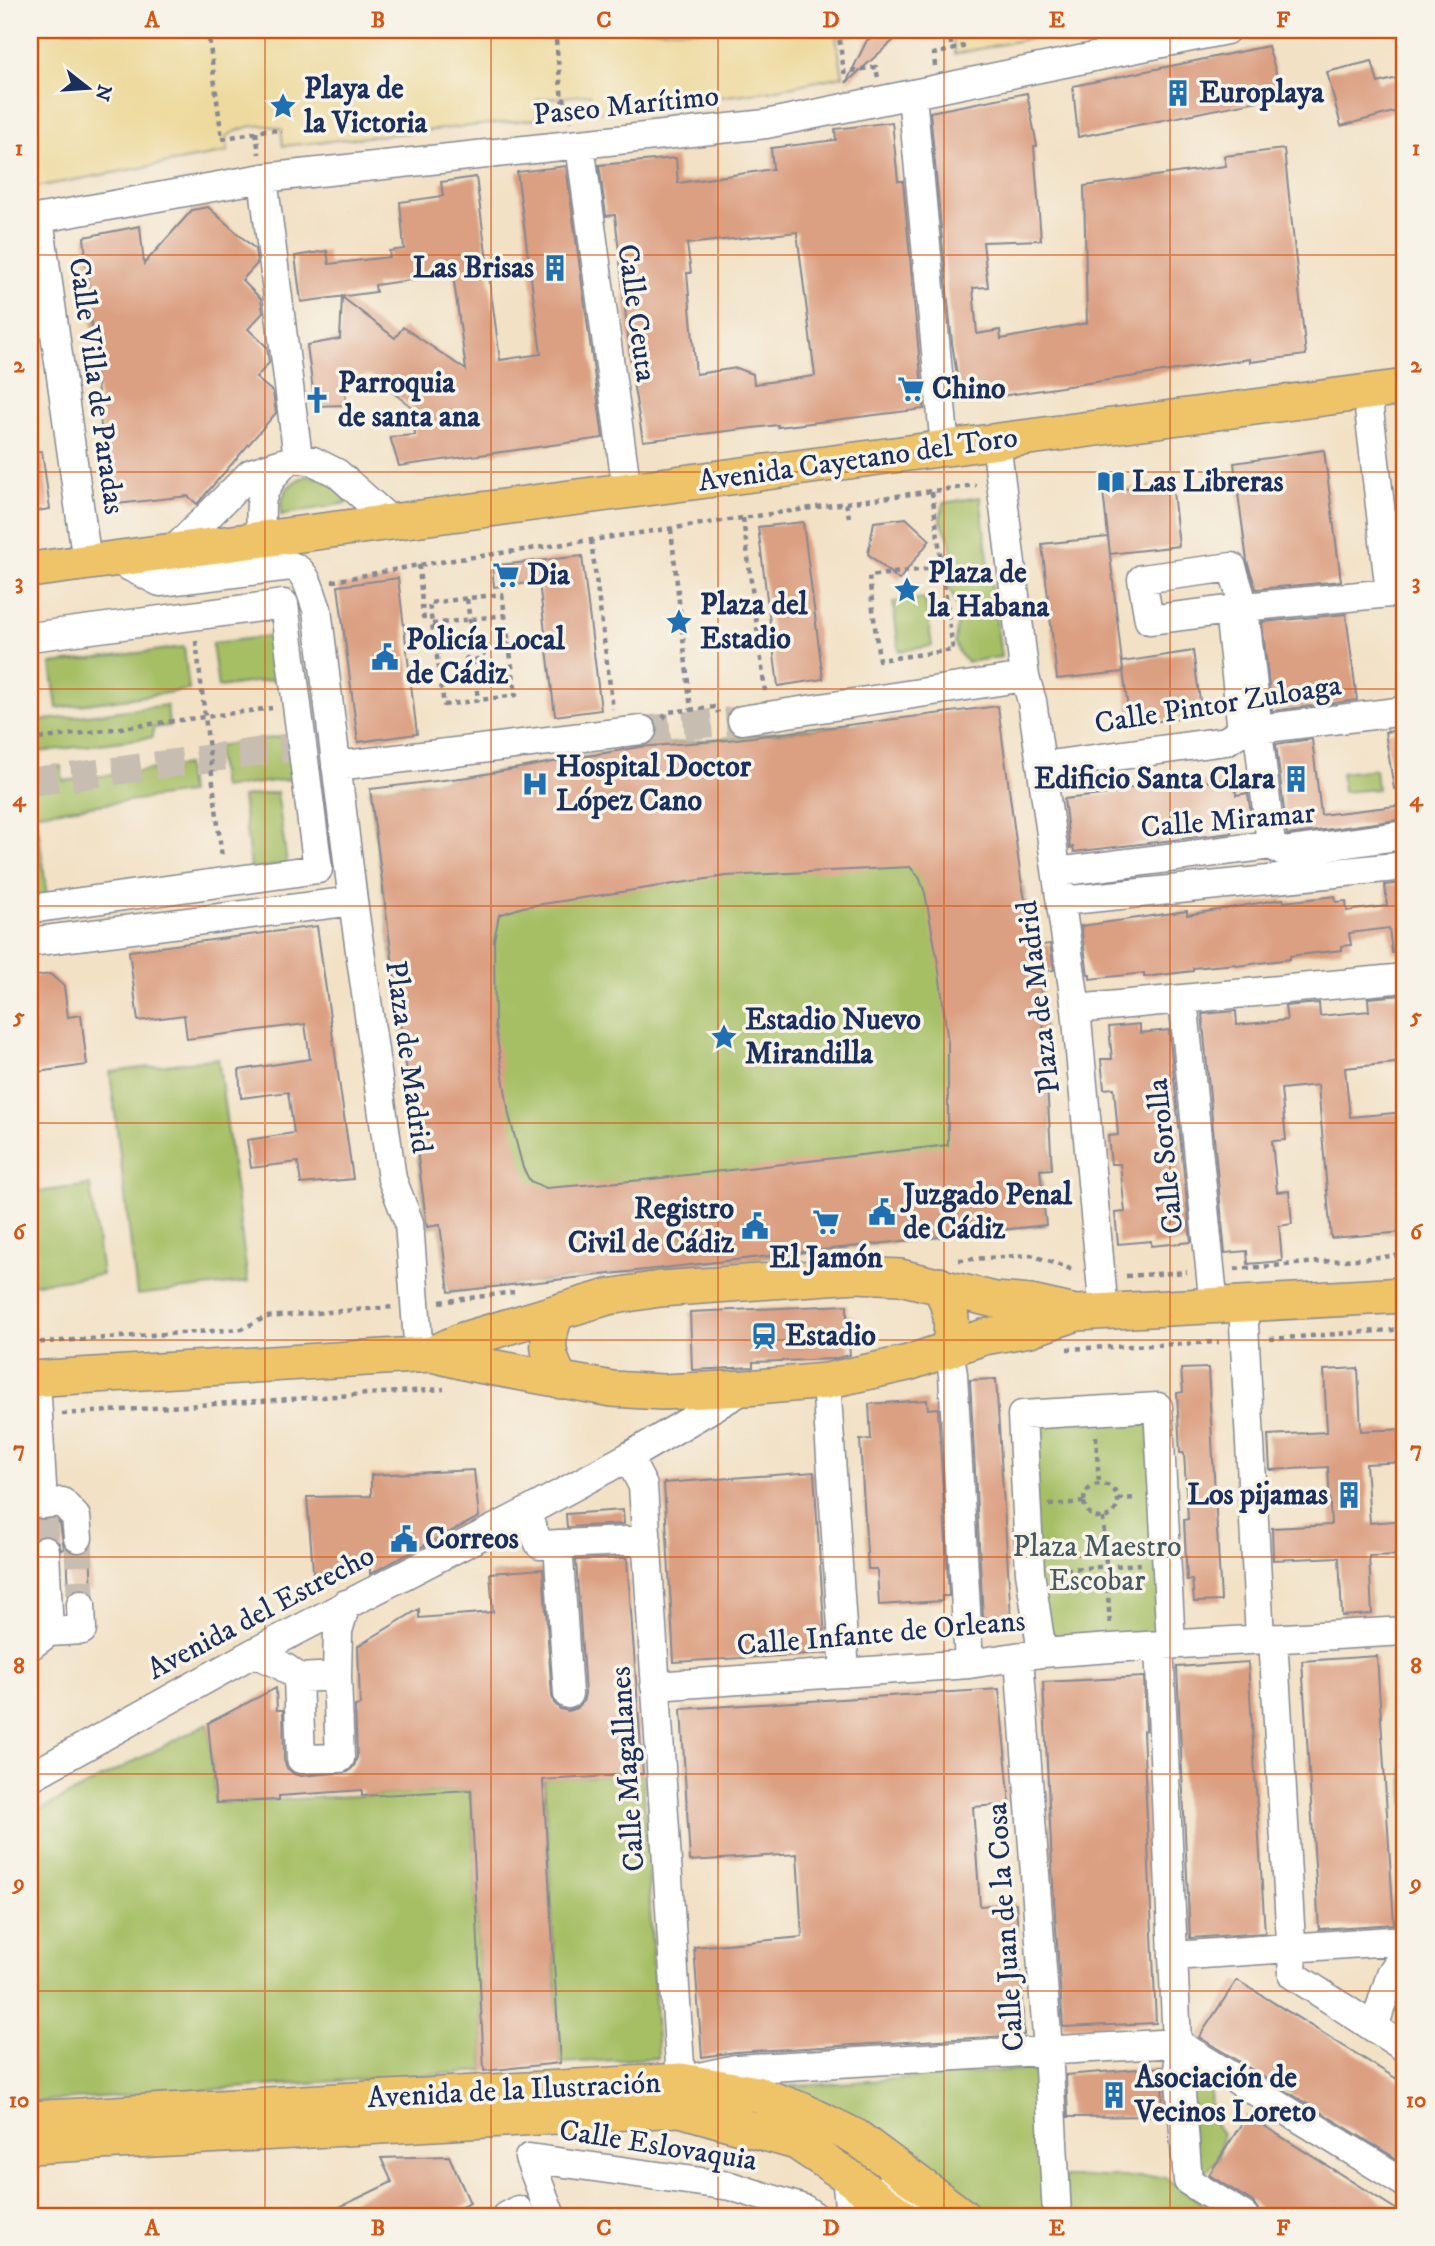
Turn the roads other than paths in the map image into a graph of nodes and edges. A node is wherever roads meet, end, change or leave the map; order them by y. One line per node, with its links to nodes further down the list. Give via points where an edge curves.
1 (1226, 30): 2 (street, Paseo Marítimo)
2 (912, 95): 3 (street, Paseo Marítimo, via 766,124); 9 (street)
3 (580, 145): 4 (street, Paseo Marítimo); 11 (street, Calle Ceuta)
4 (261, 168): 5 (street, Paseo Marítimo); 10 (street)
5 (35, 219): 16 (street, Calle Villa de Paradas)
6 (1405, 387): 7 (main road, Avenida Cayetano del Toro)
7 (1367, 392): 8 (main road, Avenida Cayetano del Toro); 19 (street, via 1390,593)
8 (996, 442): 9 (main road, Avenida Cayetano del Toro); 21 (street, Plaza de Madrid)
9 (946, 448): 11 (main road, Avenida Cayetano del Toro)
10 (291, 461): 12 (street, via 313,461 337,473); 14 (street, via 268,480 260,505); 15 (street, via 251,473)
11 (627, 491): 12 (main road, Avenida Cayetano del Toro)
12 (392, 522): 13 (main road, Avenida Cayetano del Toro)
13 (312, 533): 14 (main road, Avenida Cayetano del Toro); 18 (street, Plaza de Madrid, via 319,595)
14 (262, 539): 15 (main road, Avenida Cayetano del Toro)
15 (173, 551): 16 (main road, Avenida Cayetano del Toro)
16 (100, 561): 17 (main road, Avenida Cayetano del Toro); 18 (street, Plaza de Madrid, via 160,582 291,566 299,568 307,586)
17 (30, 570)
18 (326, 602): 27 (street, Plaza de Madrid)
19 (1244, 607): 25 (street); 25 (street, via 1232,567 1142,579 1149,620 1229,610)
20 (30, 637): 26 (street, via 284,604)
21 (1025, 677): 23 (street); 28 (street, Plaza de Madrid)
22 (1405, 711): 25 (street, Calle Pintor Zuloaga)
23 (743, 718)
24 (640, 728): 27 (street)
25 (1250, 730): 28 (street, Calle Pintor Zuloaga, via 1226,741); 30 (street)
26 (303, 746): 27 (street); 35 (street, via 318,869)
27 (335, 754): 33 (street, Plaza de Madrid)
28 (1042, 766): 32 (street, Plaza de Madrid)
29 (1405, 835): 30 (street, Calle Miramar, via 1283,852)
30 (1271, 845): 32 (street, Calle Miramar)
31 (1405, 866): 34 (street, Calle Miramar)
32 (1057, 872): 34 (street, Plaza de Madrid)
33 (353, 901): 36 (street); 46 (street, Plaza de Madrid, via 392,1179 409,1223)
34 (1061, 901): 39 (street, Plaza de Madrid)
35 (30, 909)
36 (30, 943)
37 (1405, 978): 38 (street)
38 (1183, 999): 39 (street); 42 (street, Calle Sorolla)
39 (1076, 1009): 43 (street, Plaza de Madrid)
40 (939, 1285): 43 (main road, via 995,1300); 44 (main road, via 856,1275 660,1289 608,1297); 45 (main road, via 952,1315)
41 (1405, 1295): 42 (main road)
42 (1228, 1306): 43 (main road); 61 (street, Calle Sorolla, via 1245,1341)
43 (1090, 1313): 45 (main road, via 984,1337)
44 (556, 1314): 46 (main road); 48 (main road, via 547,1347)
45 (949, 1350): 49 (main road); 66 (street)
46 (426, 1355): 47 (main road); 48 (main road)
47 (33, 1379): 52 (street)
48 (561, 1381): 50 (main road, via 662,1392)
49 (826, 1381): 50 (main road); 67 (street)
50 (746, 1388): 51 (street, Avenida del Estrecho)
51 (628, 1457): 53 (street, Avenida del Estrecho); 55 (street, Calle Magallanes, via 643,1486)
52 (39, 1497): 54 (street, via 62,1502 76,1517)
53 (525, 1513): 56 (street, via 540,1545); 59 (street, Avenida del Estrecho)
54 (78, 1538)
55 (647, 1540): 56 (street); 70 (street, Calle Magallanes)
56 (558, 1544): 71 (street)
57 (45, 1551): 62 (street)
58 (81, 1604): 62 (street, via 82,1630)
59 (346, 1604): 64 (street, Avenida del Estrecho); 68 (street, via 338,1631)
60 (1405, 1632): 61 (street, Calle Infante de Orleans)
61 (1267, 1638): 63 (street, Calle Infante de Orleans); 74 (street, Calle Sorolla)
62 (39, 1639)
63 (1165, 1644): 65 (street, Calle Infante de Orleans); 65 (street, via 1167,1562 1158,1407 1022,1415); 76 (street)
64 (253, 1653): 69 (street); 72 (street, Avenida del Estrecho)
65 (1031, 1655): 66 (street, Calle Infante de Orleans); 80 (street, Calle Juan de la Cosa)
66 (969, 1664): 67 (street, Calle Infante de Orleans)
67 (845, 1673): 70 (street, Calle Infante de Orleans)
68 (337, 1675): 69 (street); 69 (street, via 341,1758 301,1759)
69 (298, 1678)
70 (655, 1686): 81 (street, Calle Magallanes)
71 (568, 1695)
72 (30, 1777)
73 (1405, 1940): 74 (street)
74 (1291, 1949): 76 (street); 77 (street, Calle Sorolla, via 1293,1975)
75 (1405, 1952): 77 (street, via 1391,1974)
76 (1174, 1956): 78 (street)
77 (1374, 2028): 79 (street)
78 (1177, 2043): 80 (street); 87 (street); 89 (street, via 1188,2181)
79 (1405, 2048)
80 (1048, 2050): 81 (street); 88 (street, Calle Juan de la Cosa)
81 (710, 2079): 82 (main road, Avenida de la Ilustración); 83 (street, Calle Magallanes, via 712,2102); 95 (main road, Avenida de la Ilustración, via 800,2110 856,2137)
82 (30, 2119)
83 (728, 2123): 84 (main road, Avenida de la Ilustración); 85 (main road, Avenida de la Ilustración, via 680,2109)
84 (796, 2143): 86 (main road, Avenida de la Ilustración); 94 (street, via 811,2142 844,2157)
85 (30, 2147)
86 (846, 2175): 92 (street); 93 (main road, Avenida de la Ilustración)
87 (1405, 2183)
88 (1054, 2208)
89 (1233, 2213)
90 (551, 2216): 91 (street, Calle Eslovaquia, via 529,2158 730,2186)
91 (814, 2216)
92 (850, 2216)
93 (901, 2216)
94 (926, 2216)
95 (962, 2216)

